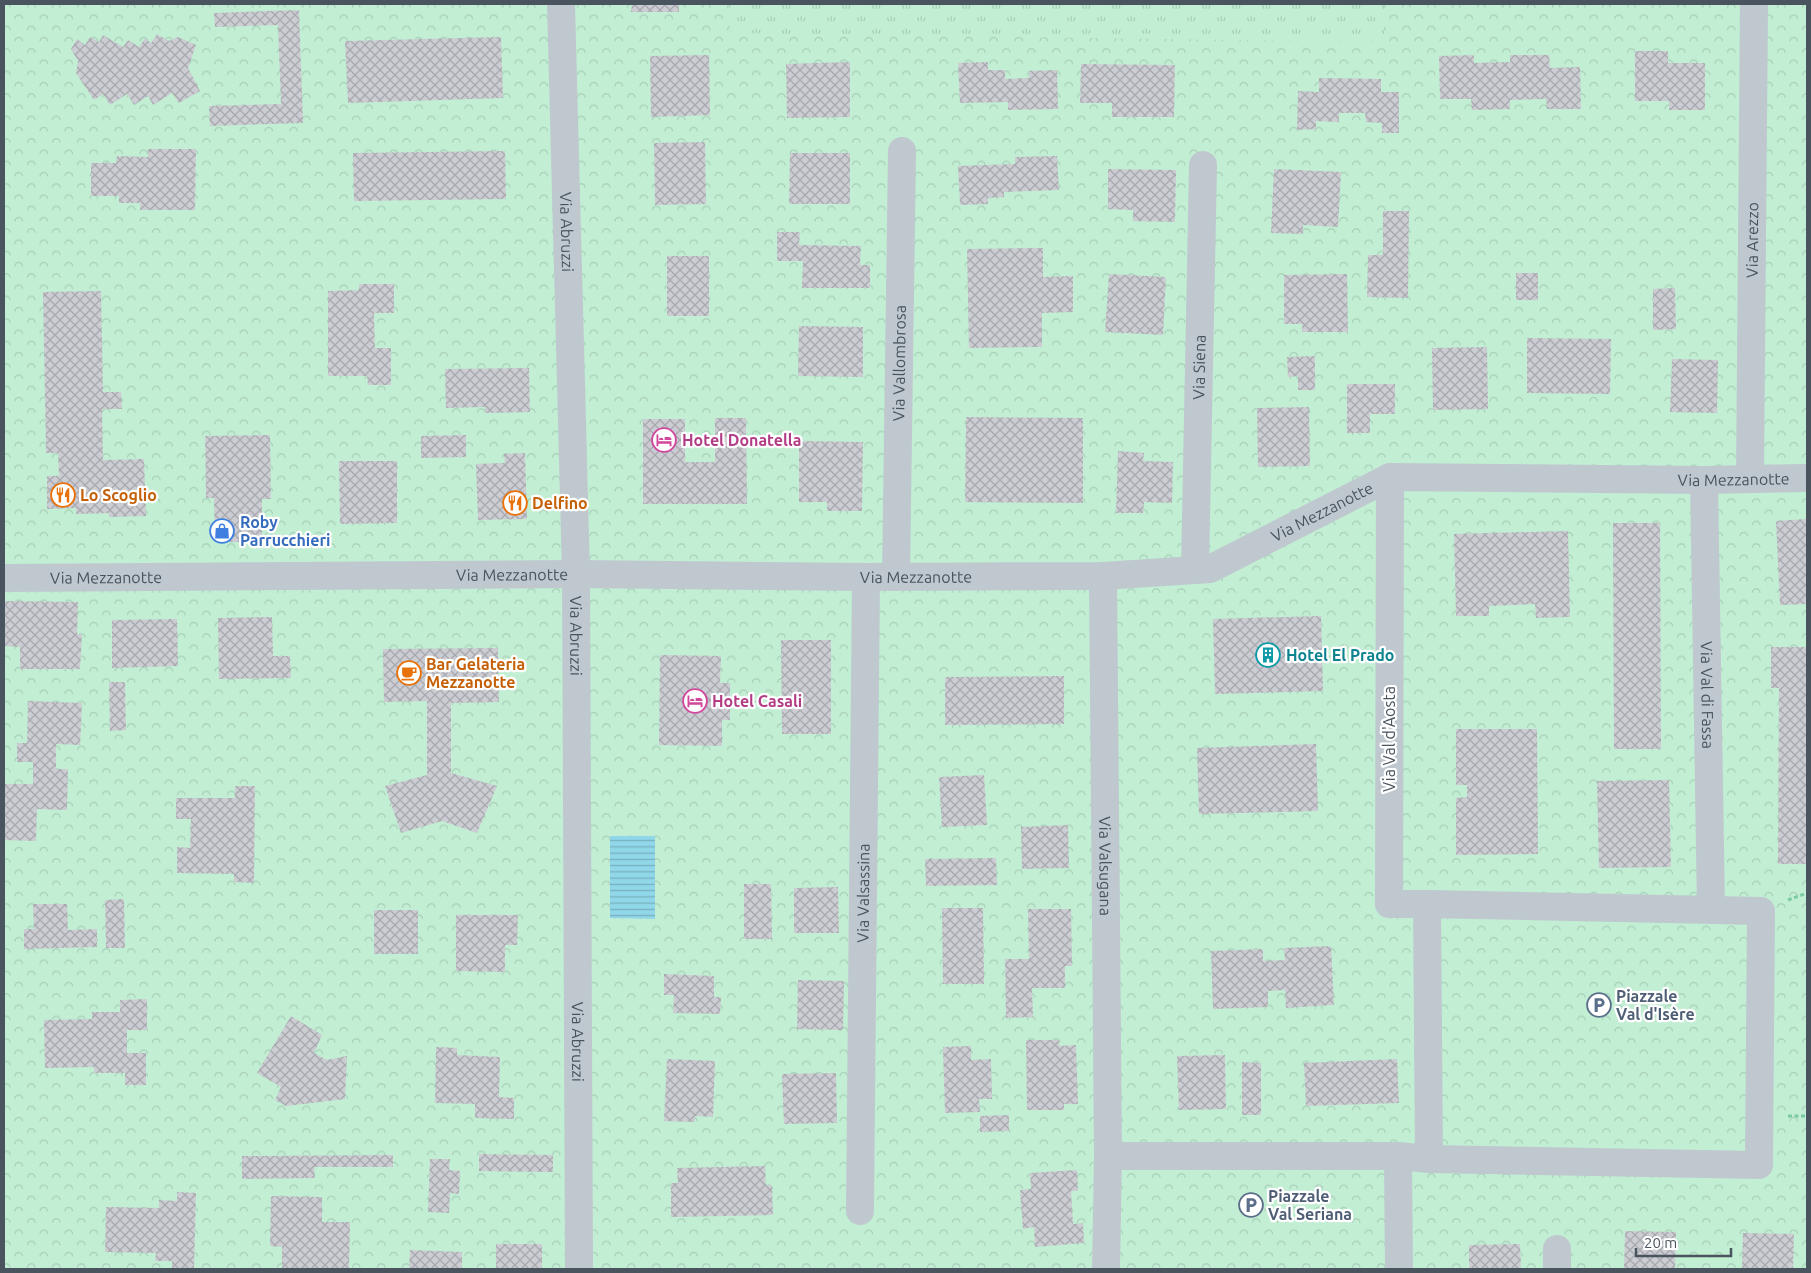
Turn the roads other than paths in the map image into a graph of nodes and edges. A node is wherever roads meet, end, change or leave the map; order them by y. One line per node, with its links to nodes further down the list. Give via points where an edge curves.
1 (561, 4): 10 (street, Via Abruzzi)
2 (1754, 4): 6 (street, Via Arezzo)
3 (902, 151): 11 (street, Via Vallombrosa)
4 (1203, 165): 9 (street, Via Siena)
5 (1390, 477): 8 (street, Via Mezzanotte); 9 (street, Via Mezzanotte, via 1210,569); 15 (street, Via Val d'Aosta, via 1389,904)
6 (1750, 478): 7 (street, Via Mezzanotte); 8 (street, Via Mezzanotte)
7 (1807, 478)
8 (1704, 480): 16 (street, Via Val di Fassa)
9 (1195, 569): 12 (street, Via Mezzanotte)
10 (576, 574): 13 (street, Via Mezzanotte); 14 (street, Via Mezzanotte); 21 (street, Via Abruzzi)
11 (896, 576): 12 (street, Via Mezzanotte); 13 (street, Via Mezzanotte)
12 (1103, 576): 17 (street, Via Valsugana)
13 (866, 577): 20 (street, Via Valsassina)
14 (4, 578)
15 (1427, 904): 16 (street); 19 (street)
16 (1712, 909): 19 (street, via 1761,911 1759,1165)
17 (1108, 1156): 18 (street); 22 (street, Via Valsugana)
18 (1398, 1156): 19 (street); 23 (street)
19 (1429, 1159)
20 (860, 1211)
21 (578, 1269)
22 (1106, 1269)
23 (1399, 1269)

